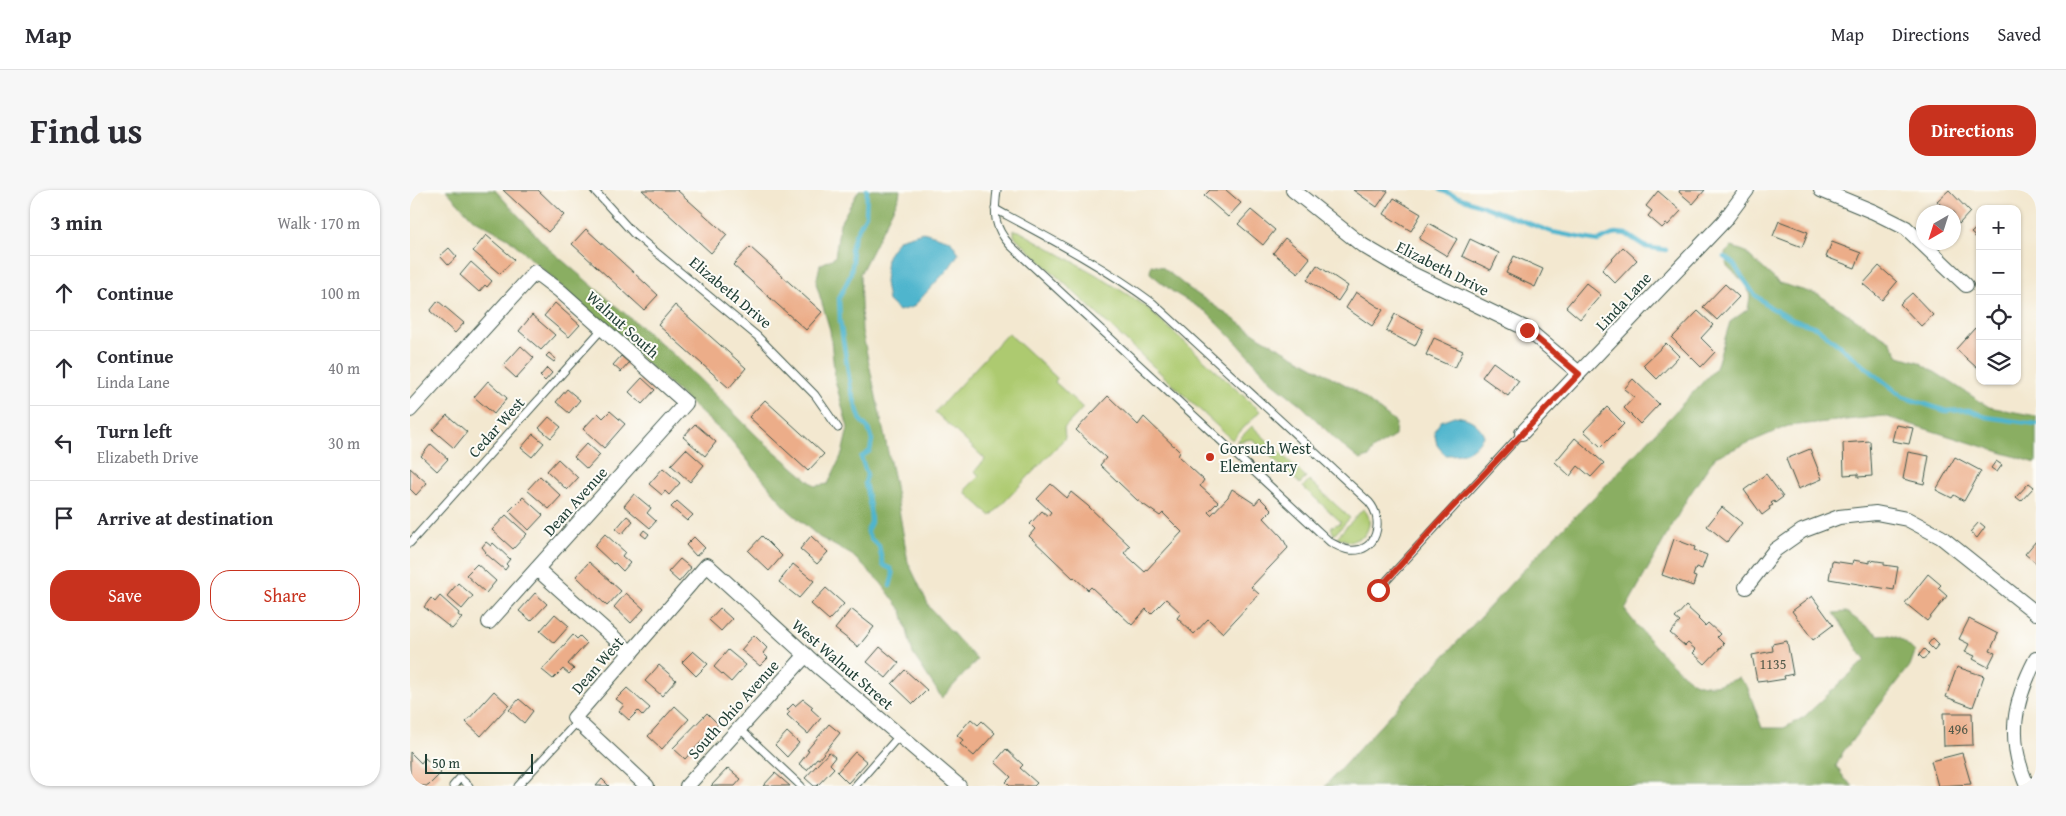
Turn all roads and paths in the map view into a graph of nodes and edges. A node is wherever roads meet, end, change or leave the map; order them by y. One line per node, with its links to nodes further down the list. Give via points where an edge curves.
1 (594, 190): 12 (lane, Elizabeth Drive, via 633,233 757,336 815,395)
2 (997, 190): 6 (lane)
3 (1293, 190): 9 (street, Elizabeth Drive, via 1328,220 1379,255 1527,330)
4 (1747, 190): 9 (street, Linda Lane, via 1724,220)
5 (1820, 190): 7 (street, via 1906,228)
6 (995, 209): 6 (lane, via 998,228 1010,245 1330,542 1341,548 1359,550 1372,541 1378,520 1369,502 1153,303 1121,279)
7 (1966, 285)
8 (603, 328): 10 (street, Walnut South); 11 (street, Walnut South, via 535,272); 14 (lane, Cedar West)
9 (1579, 374): 13 (street, Linda Lane)
10 (686, 403): 16 (street, Dean Avenue)
11 (410, 410)
12 (838, 428)
13 (1522, 433): 18 (lane)
14 (410, 543)
15 (707, 565): 21 (street, Dean West); 22 (street, West Walnut Street)
16 (537, 569): 20 (street, Dean Avenue); 21 (street)
17 (1746, 587): 19 (street, via 1775,550 1802,531 1839,518 1876,513 1907,519 1942,537)
18 (1378, 590)
19 (2036, 613)
20 (489, 622)
21 (631, 653): 24 (street, Dean West, via 574,718)
22 (806, 655): 25 (street, South Ohio Avenue); 26 (street, West Walnut Street)
23 (2036, 659): 35 (street, via 2019,695 2015,715 2018,760)
24 (577, 722): 29 (lane, Dean West); 30 (street)
25 (739, 728): 31 (street, South Ohio Avenue); 32 (lane)
26 (900, 736): 33 (lane); 34 (street, West Walnut Street)
27 (452, 786): 28 (lane, via 460,778)
28 (469, 786)
29 (518, 786)
30 (647, 786)
31 (687, 786)
32 (801, 786)
33 (855, 786)
34 (959, 786)
35 (2027, 786)

